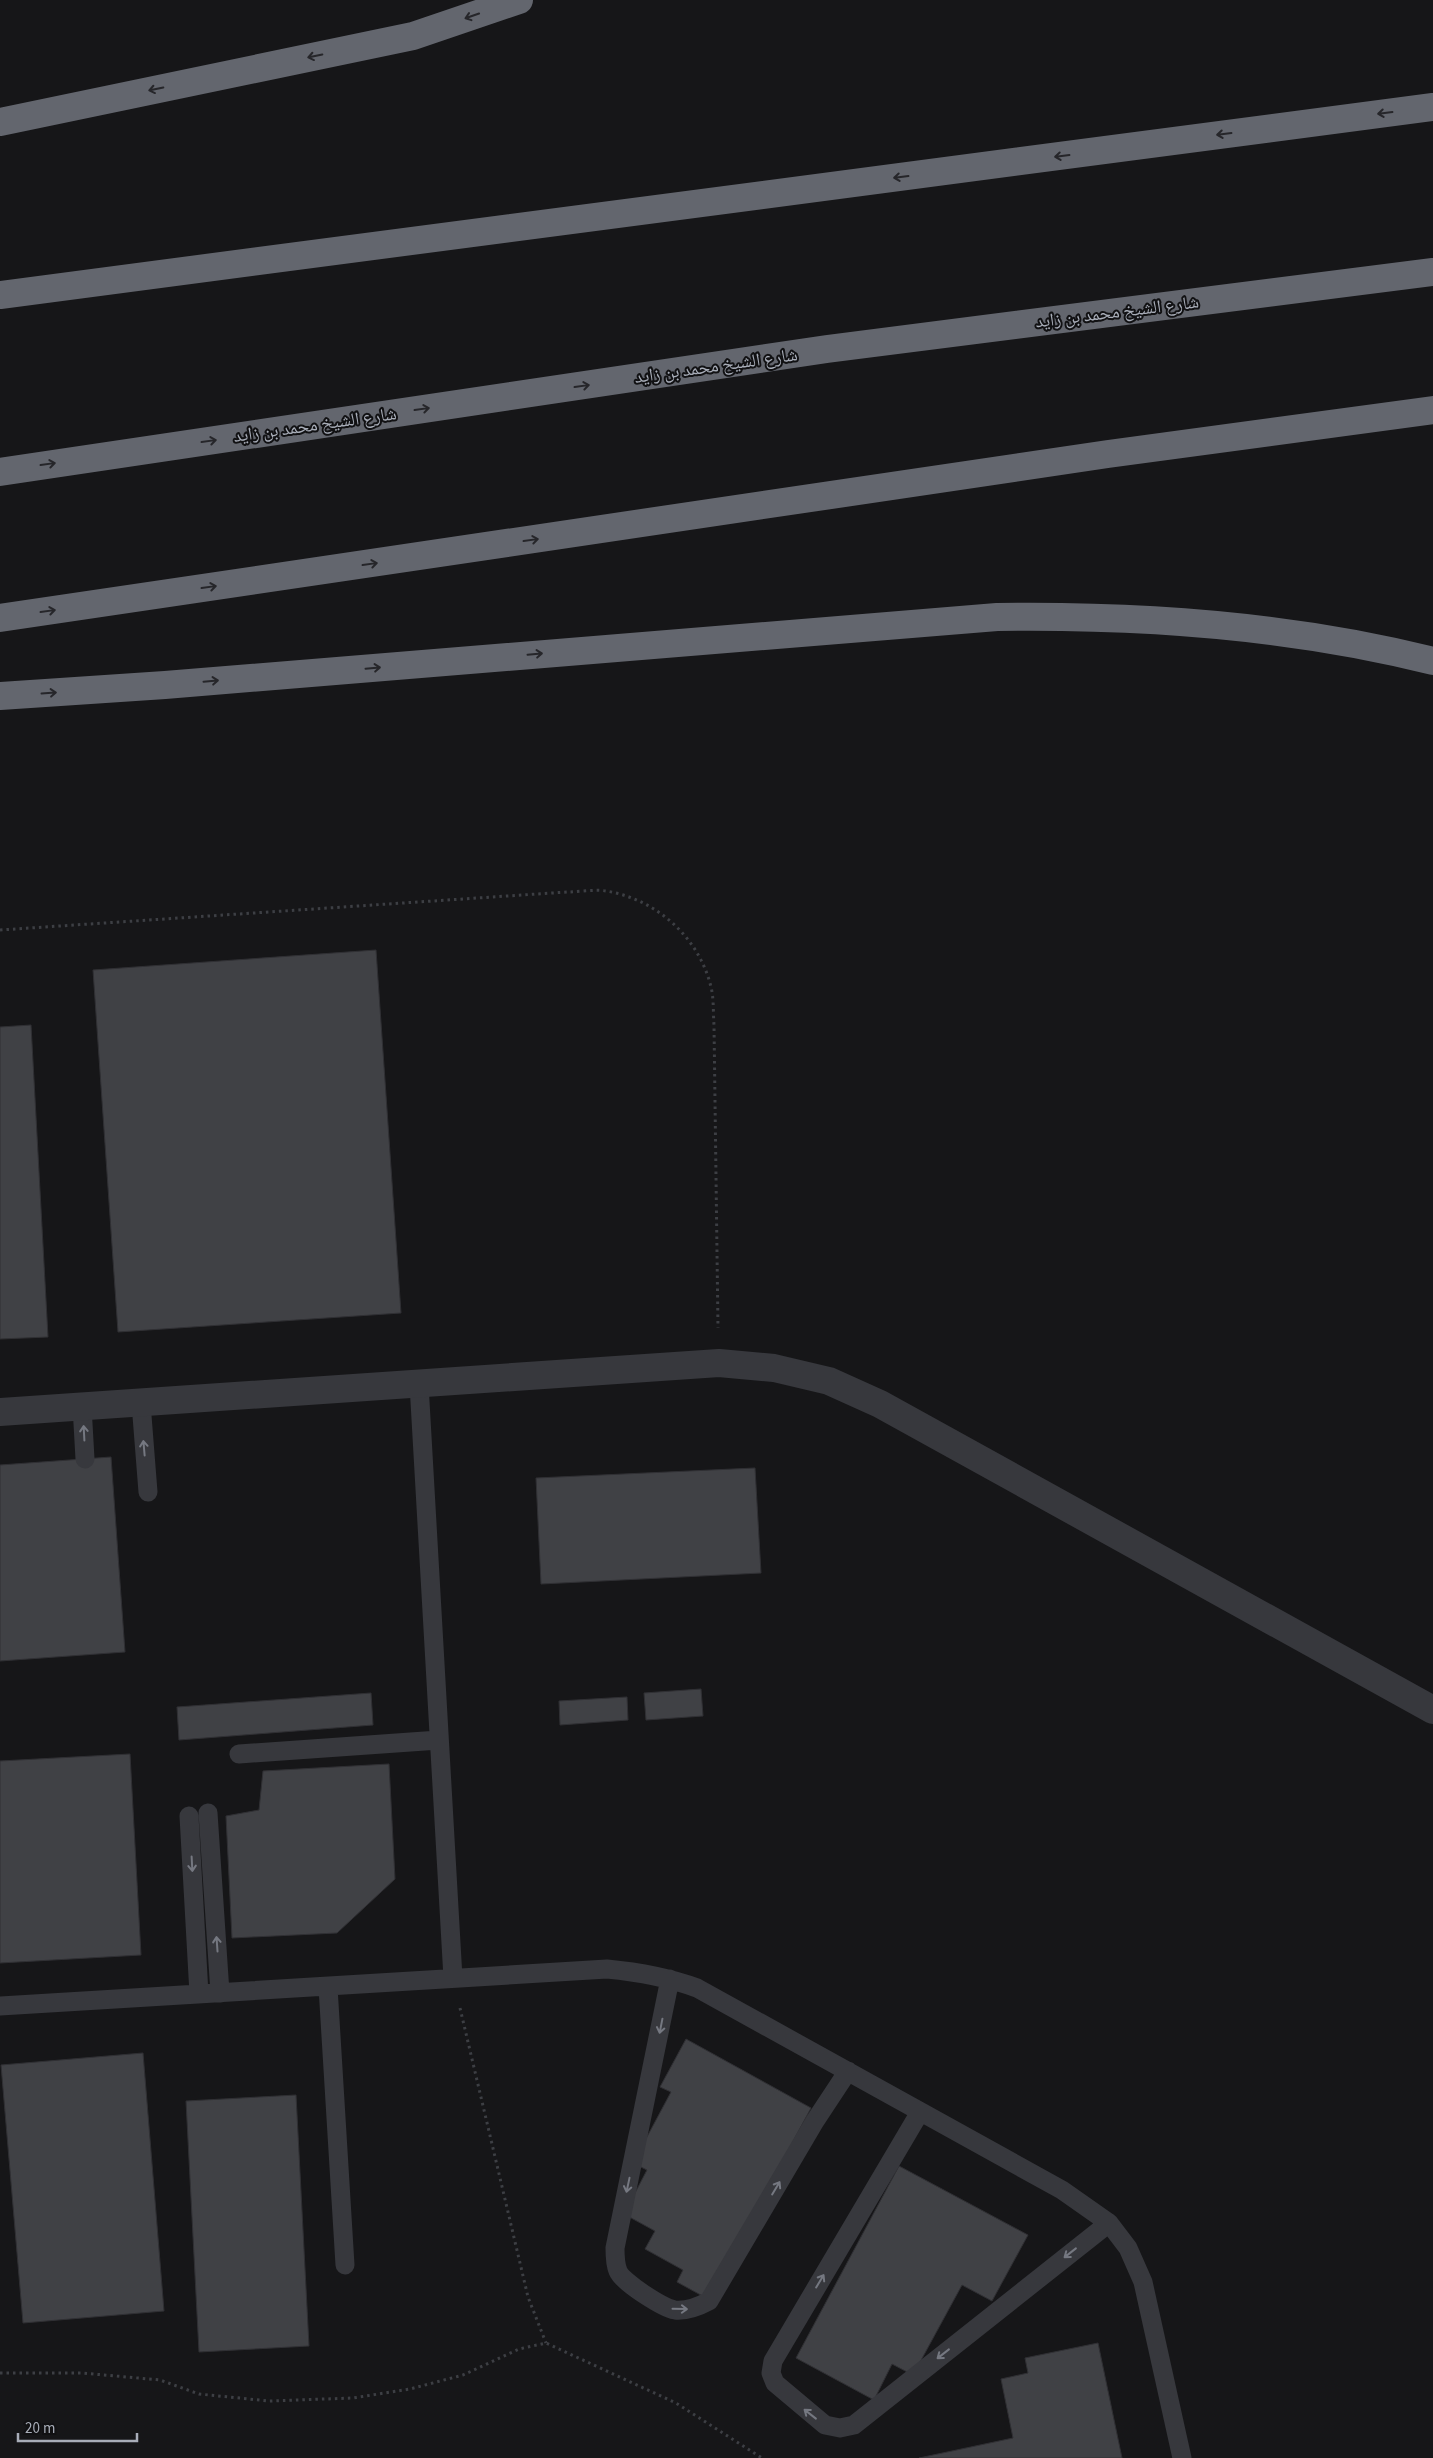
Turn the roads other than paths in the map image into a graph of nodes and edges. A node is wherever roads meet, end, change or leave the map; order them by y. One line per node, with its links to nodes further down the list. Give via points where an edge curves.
1 (518, 0): 3 (highway, one-way to 3, via 412,36)
2 (1433, 107): 5 (highway, one-way to 5)
3 (0, 122)
4 (1433, 272): 7 (highway, شارع الشيخ محمد بن زايد, one-way to 4, via 827,350)
5 (0, 295)
6 (1433, 410): 8 (highway, one-way to 6, via 1108,454)
7 (0, 472)
8 (0, 618)
9 (1433, 661): 10 (highway, one-way to 9, via 996,617 1098,617 1246,627)
10 (0, 696)
11 (419, 1384): 12 (street); 17 (street, via 719,1363 774,1368 828,1381 880,1404); 18 (lane)
12 (141, 1403): 13 (street); 16 (lane, one-way to 12)
13 (82, 1406): 14 (street); 15 (lane, one-way to 13)
14 (0, 1412)
15 (85, 1459)
16 (148, 1492)
17 (1433, 1710)
18 (440, 1740): 19 (lane); 22 (lane)
19 (239, 1754)
20 (208, 1812): 25 (lane, one-way to 20)
21 (189, 1816): 26 (lane, one-way to 26)
22 (453, 1978): 23 (lane, via 607,1969); 24 (lane)
23 (670, 1978): 28 (lane, via 724,2002); 28 (lane, one-way to 28, via 615,2248 617,2270 623,2280 663,2305 673,2310 684,2310 709,2301)
24 (328, 1987): 25 (lane); 31 (lane)
25 (220, 1993): 26 (lane)
26 (199, 1994): 27 (lane)
27 (0, 2006)
28 (848, 2071): 29 (lane)
29 (920, 2112): 30 (lane, via 1062,2190); 30 (lane, one-way to 29, via 854,2425 840,2428 825,2425 774,2383 773,2361)
30 (1109, 2223): 32 (lane, via 1128,2248 1143,2282)
31 (345, 2265)
32 (1182, 2458)

